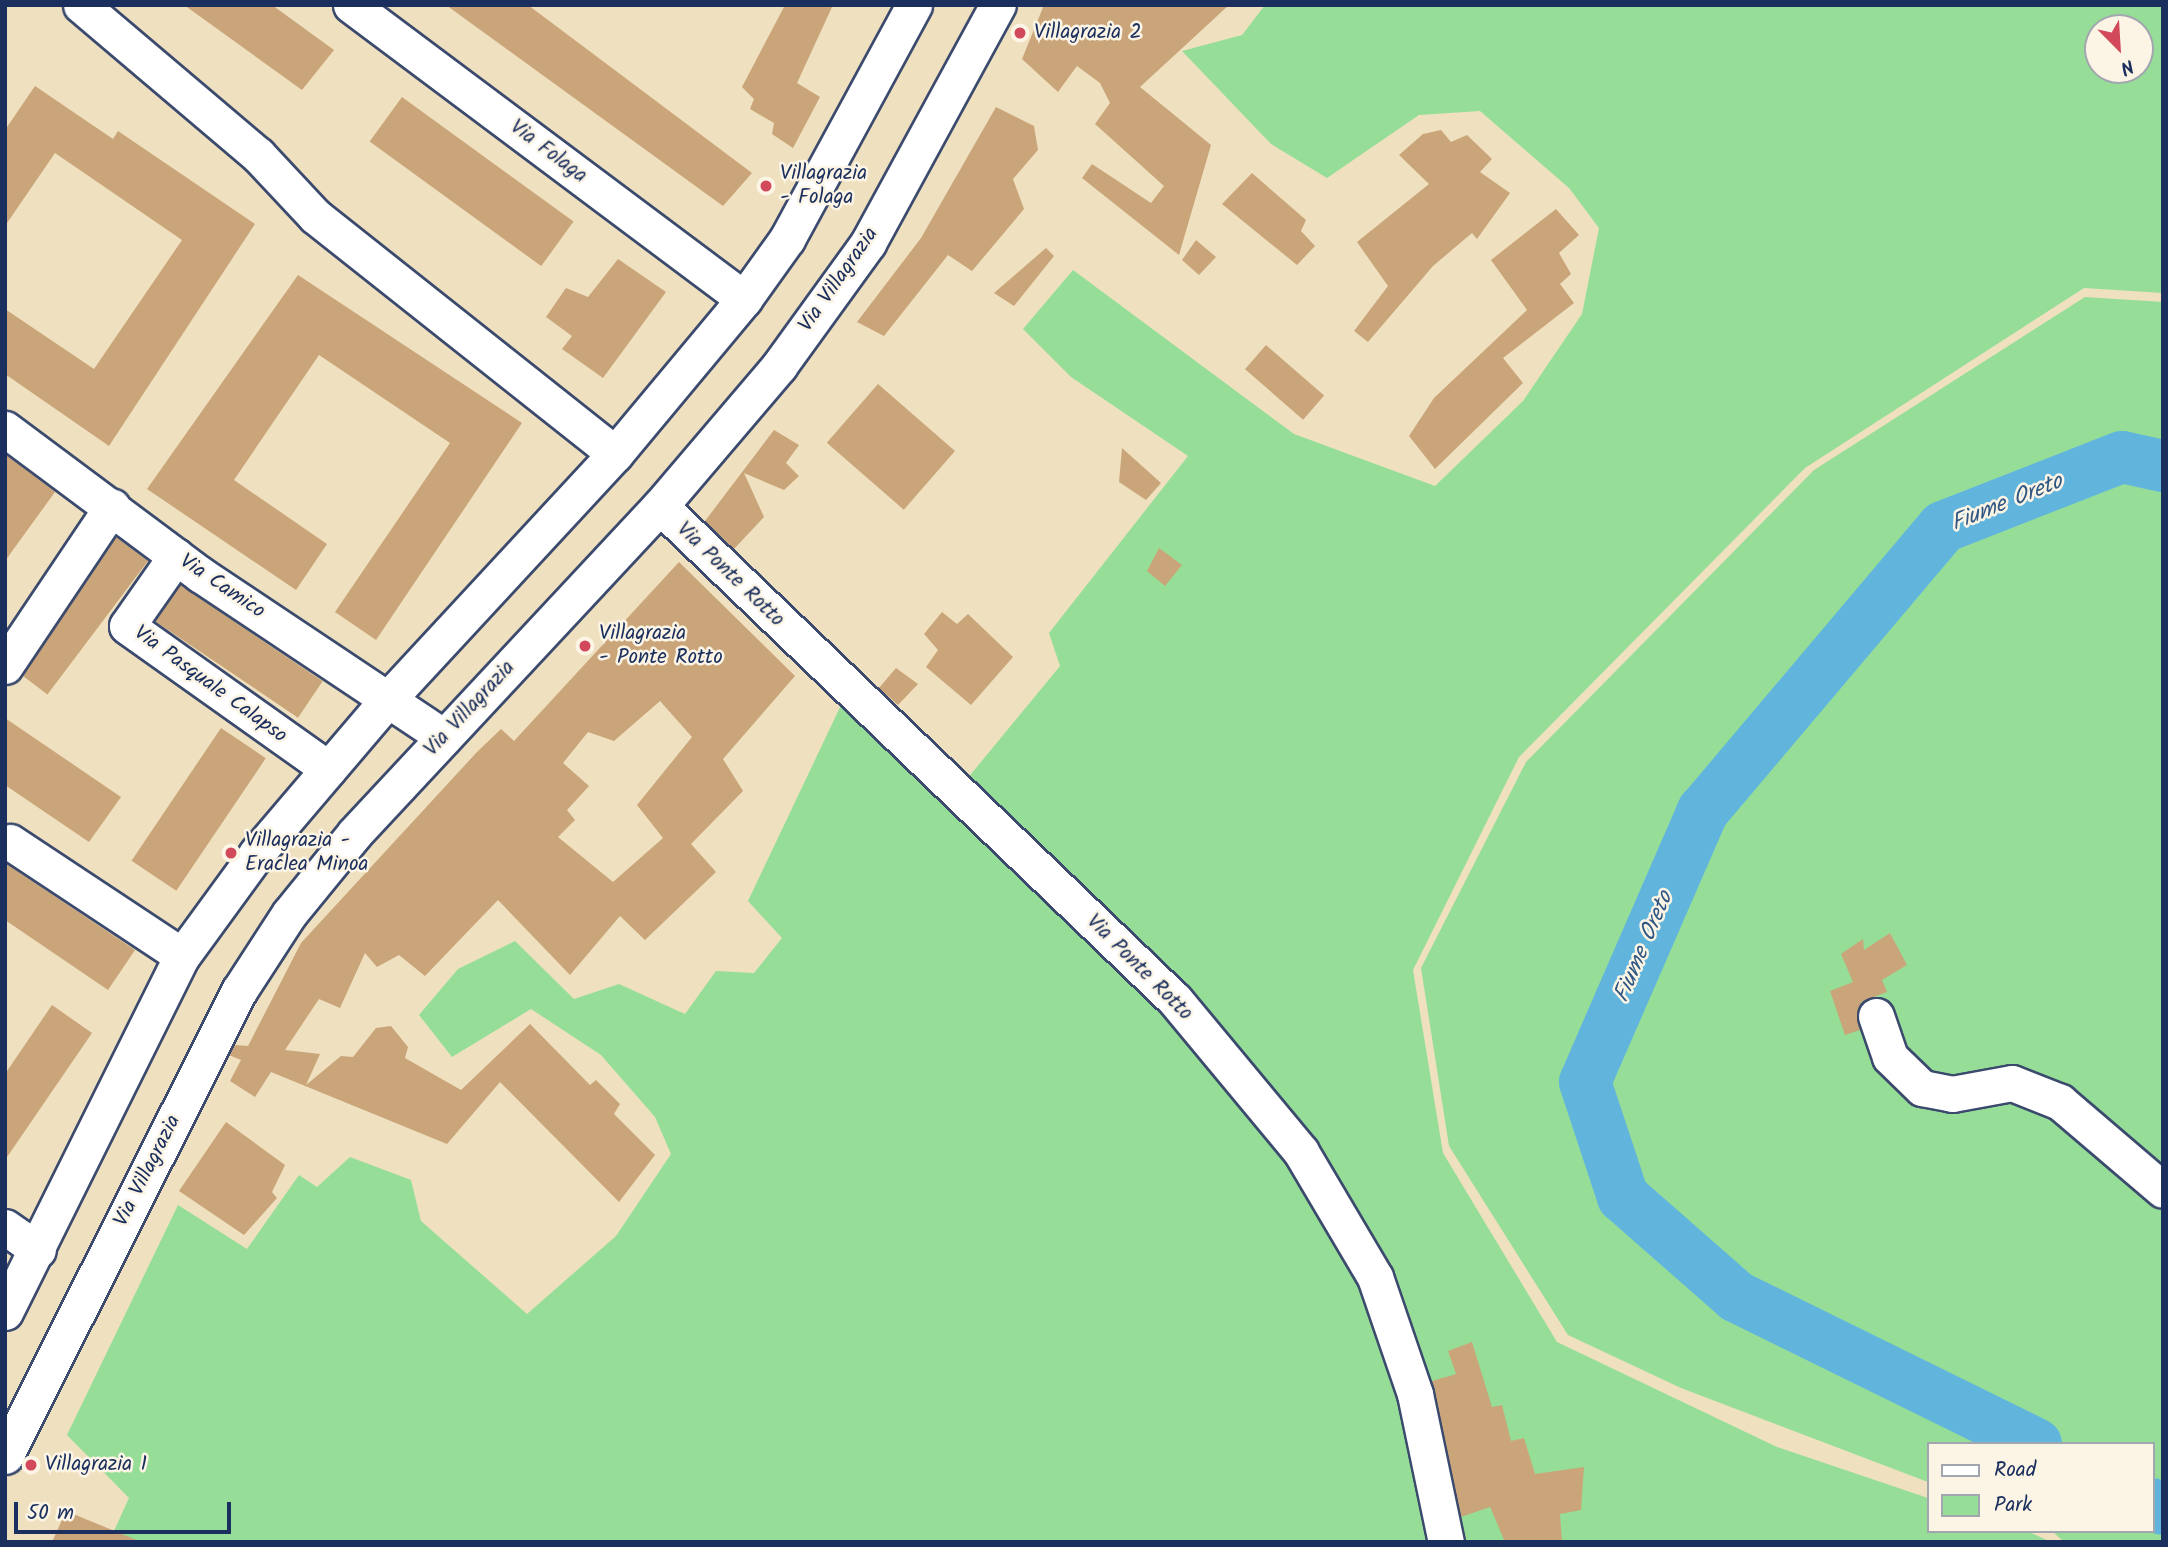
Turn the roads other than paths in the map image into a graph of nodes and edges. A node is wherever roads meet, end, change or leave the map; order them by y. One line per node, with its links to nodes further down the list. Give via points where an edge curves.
1 (81, 5): 7 (street, via 258,155 315,216)
2 (352, 5): 5 (street, Via Folaga)
3 (914, 5): 5 (street, via 787,239)
4 (998, 5): 8 (street, Via Villagrazia, via 868,243 779,366)
5 (744, 299): 7 (street)
6 (5, 429): 9 (street, Via Camico)
7 (615, 454): 12 (street)
8 (660, 506): 13 (street, Via Villagrazia); 23 (street, Via Ponte Rotto, via 1175,1000 1301,1152 1375,1277 1415,1394)
9 (112, 508): 10 (street, Via Camico); 11 (street)
10 (176, 556): 12 (street, Via Camico); 14 (street, Via Pasquale Calapso, via 127,626)
11 (5, 666)
12 (389, 698): 13 (street, Via Camico); 14 (street)
13 (444, 737): 22 (street, Via Villagrazia, via 355,833 289,914 239,991)
14 (328, 769): 16 (street)
15 (10, 842): 16 (street)
16 (182, 956): 20 (street)
17 (1876, 1016): 18 (street, via 1890,1057 1922,1088 1952,1094 2012,1083 2060,1102)
18 (2163, 1189)
19 (5, 1227): 20 (street)
20 (38, 1250): 21 (street)
21 (5, 1312)
22 (5, 1455)
23 (1446, 1542)

